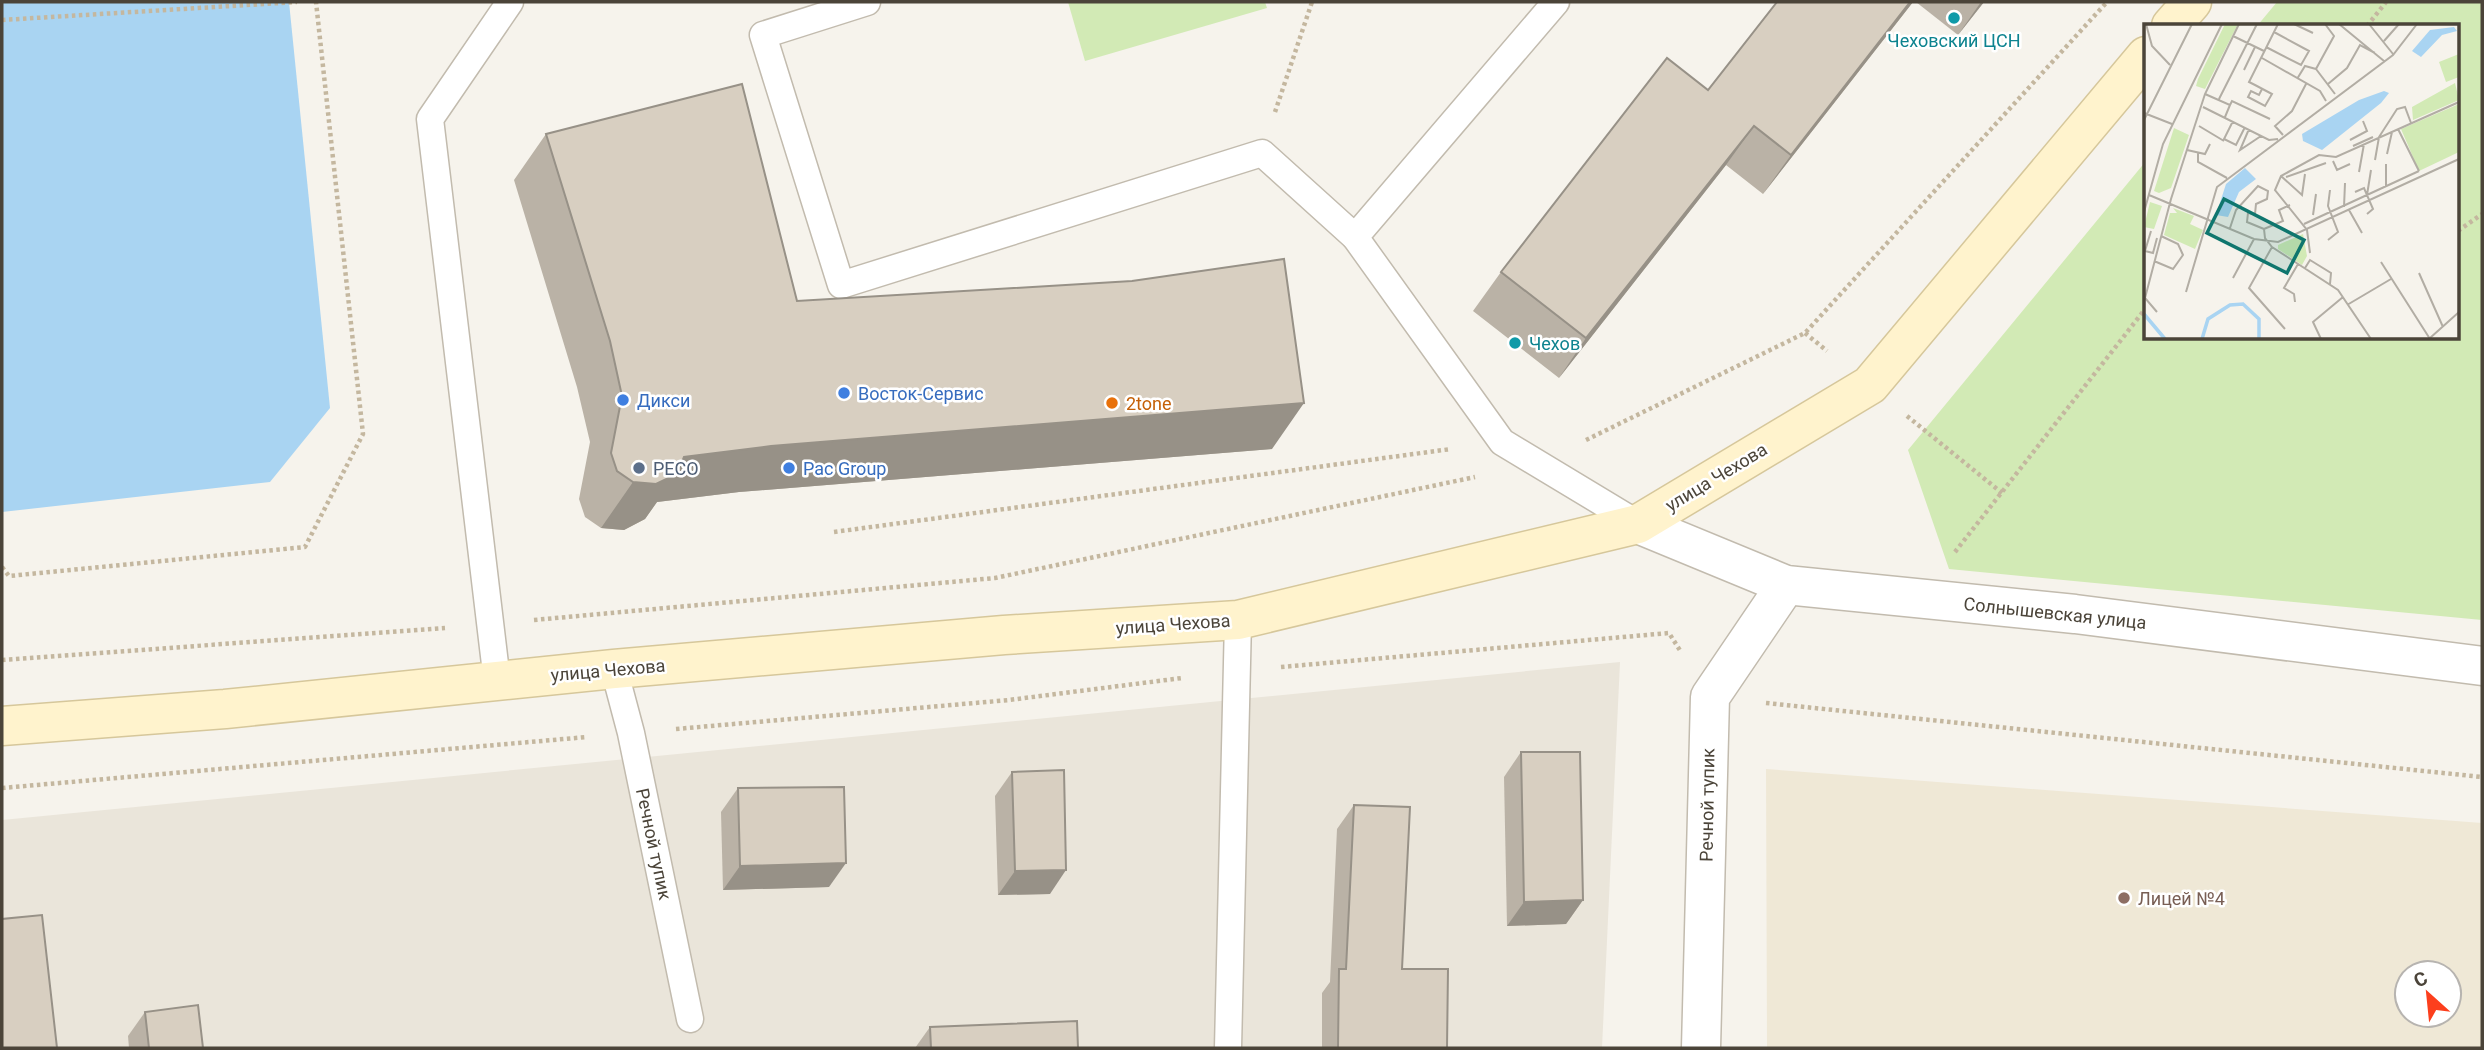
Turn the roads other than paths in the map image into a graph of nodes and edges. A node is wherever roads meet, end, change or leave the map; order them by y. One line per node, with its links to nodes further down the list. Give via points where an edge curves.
1 (510, 2): 13 (lane, via 430,119)
2 (867, 2): 7 (lane, via 763,35 841,285 1262,153)
3 (1556, 2): 7 (lane)
4 (2192, 2): 5 (main road)
5 (2173, 24)
6 (2144, 58): 8 (main road, улица Чехова, via 1870,385)
7 (1355, 237): 8 (lane, via 1502,442)
8 (1638, 524): 9 (street, Солнышевская улица); 10 (main road, улица Чехова)
9 (1786, 585): 11 (street, Солнышевская улица, via 2074,614); 17 (street, Речной тупик, via 1710,697)
10 (1238, 620): 12 (main road, улица Чехова); 16 (lane)
11 (2482, 666)
12 (614, 669): 13 (main road, улица Чехова); 15 (lane, Речной тупик)
13 (497, 681): 14 (main road, улица Чехова)
14 (2, 726)
15 (690, 1019)
16 (1228, 1048)
17 (1701, 1048)

